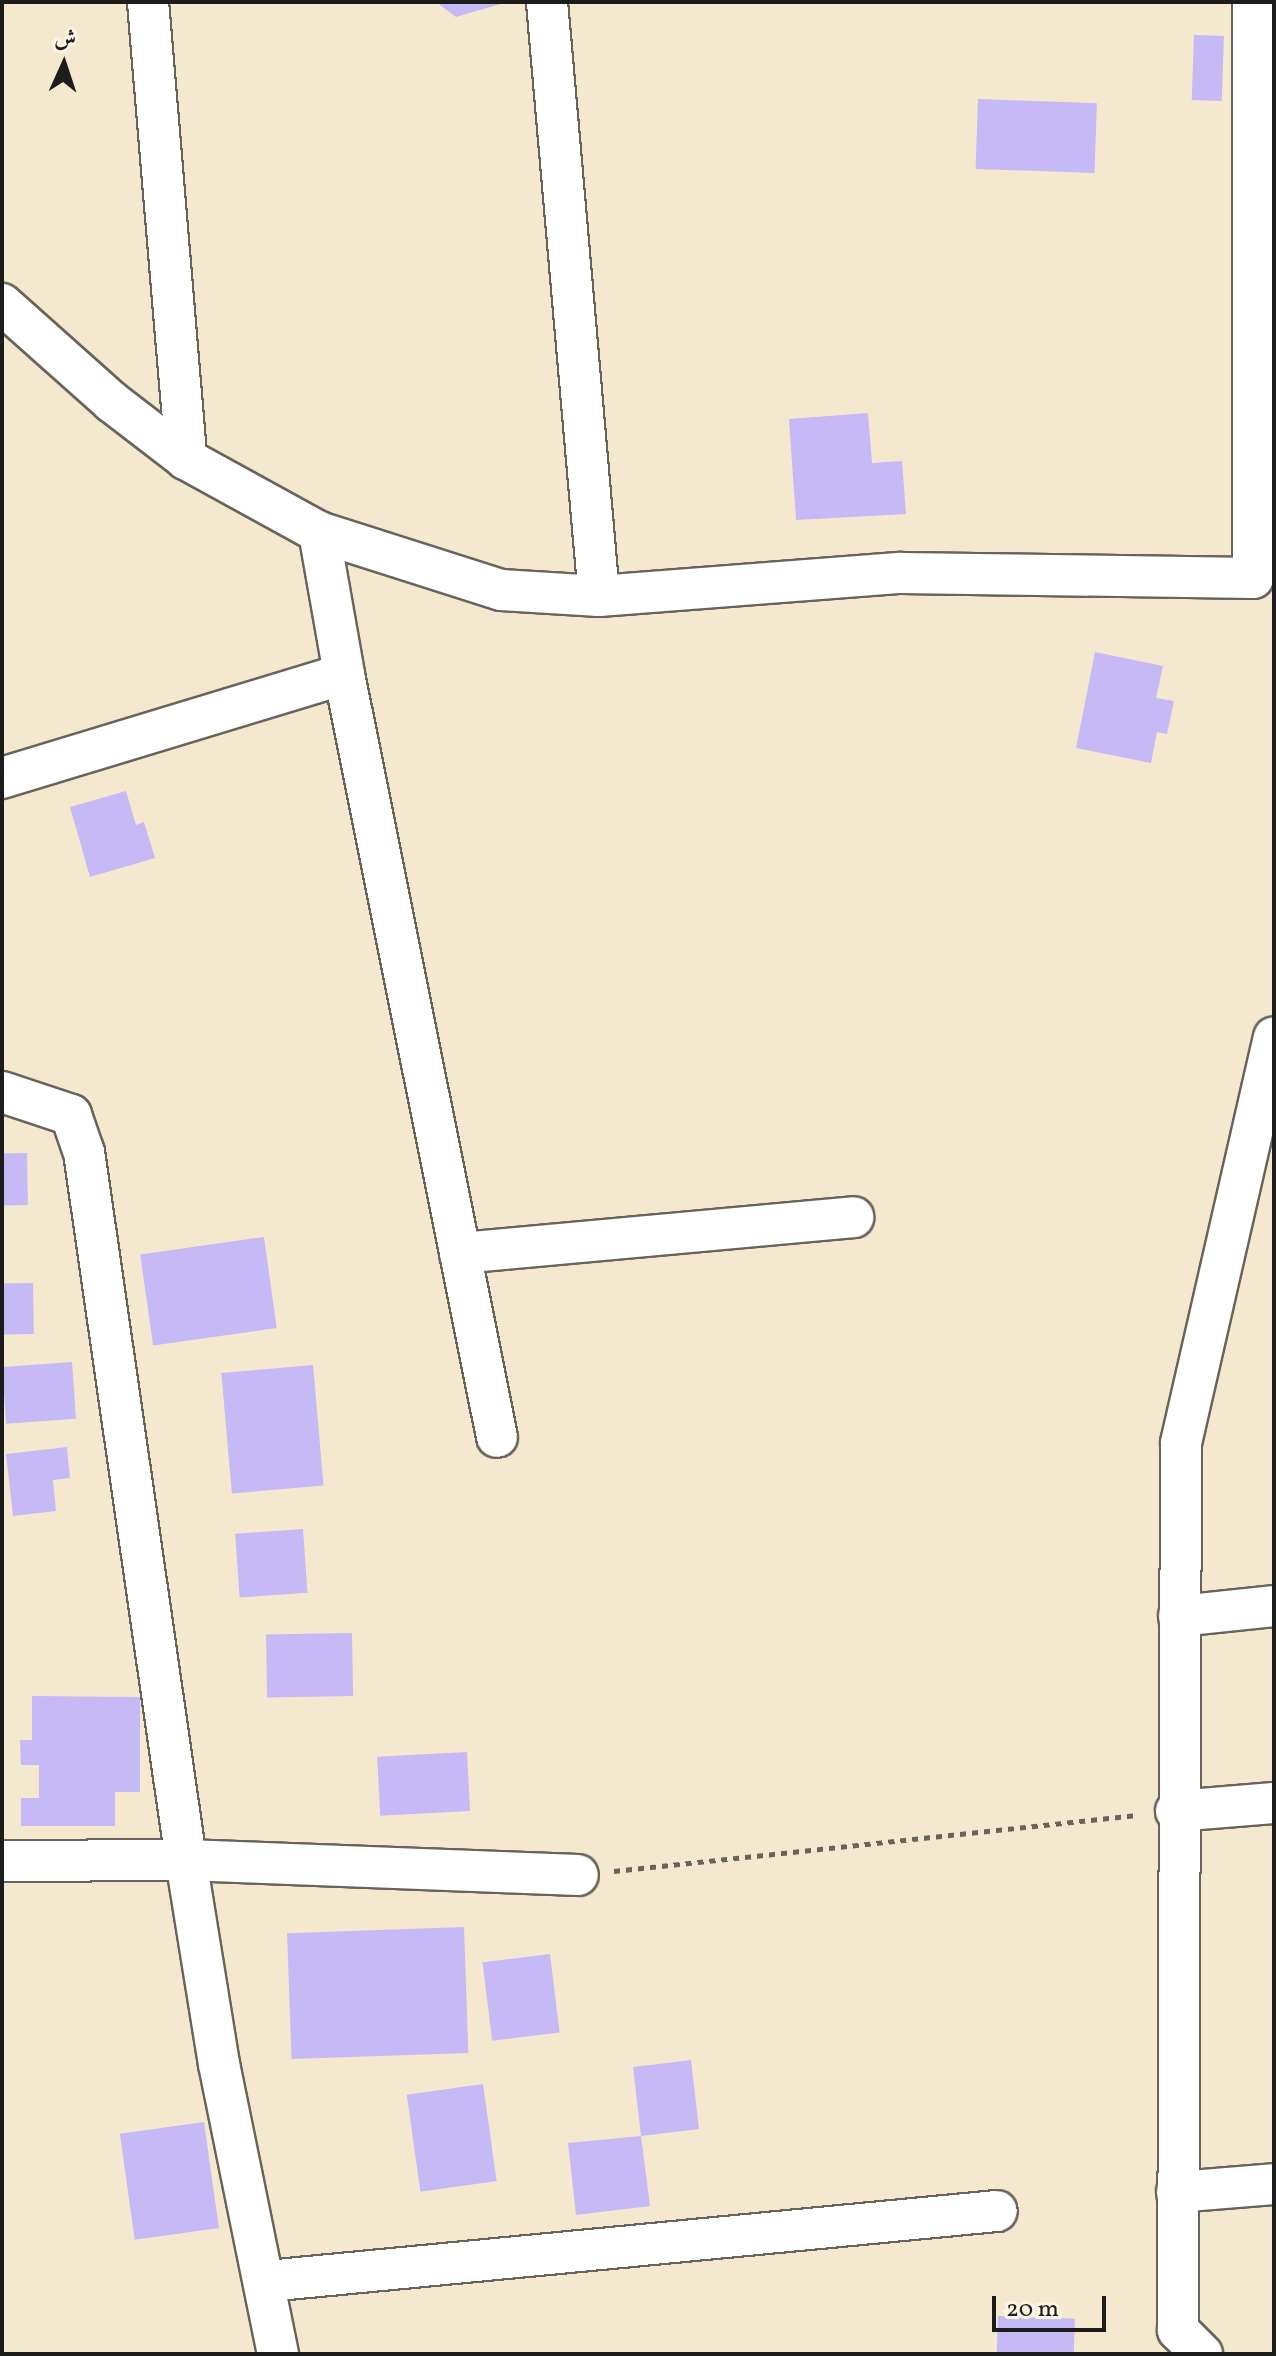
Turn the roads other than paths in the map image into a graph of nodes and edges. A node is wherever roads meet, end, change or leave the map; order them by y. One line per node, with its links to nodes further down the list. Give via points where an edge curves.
1 (148, 2): 6 (street)
2 (547, 2): 9 (street)
3 (1253, 2): 4 (street)
4 (1264, 81): 8 (street)
5 (9, 320): 6 (street)
6 (186, 459): 7 (street)
7 (319, 532): 9 (street, via 501,590); 10 (street)
8 (1263, 578): 9 (street, via 901,573)
9 (599, 596)
10 (344, 674): 11 (street); 15 (street)
11 (2, 778)
12 (1274, 1038): 18 (street, via 1181,1443)
13 (2, 1092): 21 (street, via 71,1115 82,1142)
14 (853, 1217): 15 (street)
15 (460, 1253): 16 (street)
16 (497, 1437)
17 (1274, 1606): 18 (street)
18 (1179, 1616): 20 (street)
19 (1274, 1803): 20 (street)
20 (1176, 1811): 25 (street)
21 (186, 1860): 22 (street); 23 (street); 27 (street, via 219,2064)
22 (2, 1861)
23 (578, 1875)
24 (1274, 2184): 25 (street)
25 (1177, 2192): 29 (street, via 1178,2330)
26 (997, 2211): 27 (street)
27 (267, 2281): 28 (street)
28 (278, 2354)
29 (1202, 2354)

